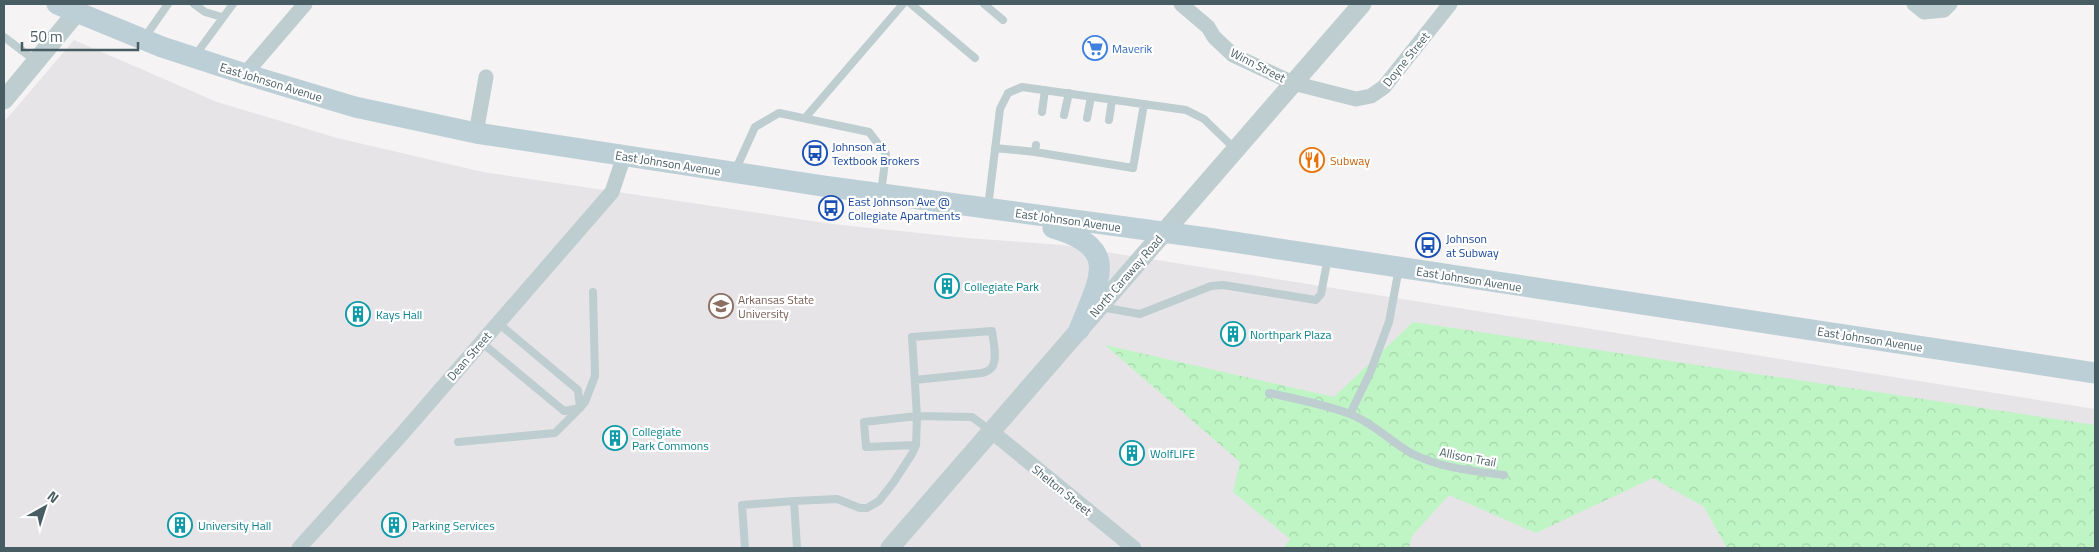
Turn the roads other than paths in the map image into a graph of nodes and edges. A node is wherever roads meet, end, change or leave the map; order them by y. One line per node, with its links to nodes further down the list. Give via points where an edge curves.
1 (57, 4): 14 (main road, East Johnson Avenue)
2 (168, 4): 18 (lane)
3 (194, 4): 15 (lane, via 205,12)
4 (233, 4): 15 (lane)
5 (305, 4): 22 (street)
6 (903, 4): 33 (lane)
7 (911, 4): 20 (lane)
8 (984, 4): 16 (lane)
9 (1181, 4): 24 (street, Winn Street, via 1233,55)
10 (1362, 4): 24 (street, North Caraway Road)
11 (1450, 4): 24 (street, Doyne Street, via 1384,87 1372,96 1351,98)
12 (1914, 4): 13 (street, via 1924,12 1944,10)
13 (1950, 4)
14 (77, 12): 18 (main road, East Johnson Avenue); 21 (street)
15 (222, 17): 19 (lane)
16 (1003, 20)
17 (4, 37): 21 (lane)
18 (144, 40): 19 (main road, East Johnson Avenue)
19 (194, 57): 22 (main road, East Johnson Avenue)
20 (976, 58)
21 (36, 61): 28 (street)
22 (245, 74): 36 (main road, East Johnson Avenue, via 355,107)
23 (486, 77): 36 (street)
24 (1293, 83): 38 (street, North Caraway Road)
25 (1045, 90): 26 (lane); 31 (lane); 37 (lane, via 1022,87 1008,93 1000,109)
26 (1069, 93): 27 (lane); 32 (lane)
27 (1091, 97): 29 (lane); 34 (lane)
28 (4, 100)
29 (1112, 100): 30 (lane); 35 (lane)
30 (1144, 104): 38 (lane, via 1186,110 1204,119); 43 (lane, via 1133,168)
31 (1042, 112)
32 (1064, 115)
33 (805, 118): 44 (lane, via 779,113 755,127); 45 (lane, via 869,132 886,154)
34 (1088, 118)
35 (1109, 120)
36 (476, 134): 41 (main road, East Johnson Avenue)
37 (995, 148): 42 (lane, via 1060,152); 46 (lane)
38 (1235, 150): 47 (street, North Caraway Road)
39 (1083, 151): 42 (lane)
40 (1106, 154): 43 (lane)
41 (624, 156): 44 (main road, East Johnson Avenue); 52 (street, Dean Street, via 612,192)
42 (1082, 160): 43 (lane)
43 (1104, 163)
44 (734, 173): 45 (main road, East Johnson Avenue)
45 (881, 194): 46 (main road, East Johnson Avenue)
46 (988, 209): 47 (main road, East Johnson Avenue); 53 (main road, via 1074,234 1090,245 1099,261 1099,280)
47 (1163, 233): 48 (main road, East Johnson Avenue); 51 (street, North Caraway Road)
48 (1328, 257): 49 (main road, East Johnson Avenue); 51 (lane, via 1321,294 1316,300 1223,285 1211,286 1140,314)
49 (1399, 268): 55 (main road, East Johnson Avenue); 61 (lane, via 1389,322)
50 (593, 292): 60 (lane, via 595,376)
51 (1099, 306): 53 (street, North Caraway Road)
52 (498, 323): 54 (street, Dean Street); 60 (lane, via 578,390)
53 (1079, 330): 63 (street, North Caraway Road)
54 (481, 342): 60 (lane, via 564,411); 68 (street, Dean Street)
55 (2060, 368): 56 (main road, East Johnson Avenue); 57 (main road)
56 (2095, 373)
57 (2095, 379)
58 (915, 380): 58 (lane, via 912,337 992,331 994,360 989,370); 62 (lane)
59 (1269, 393): 61 (lane, Allison Trail)
60 (580, 408): 64 (lane, via 555,433)
61 (1350, 414): 66 (lane, Allison Trail, via 1413,454 1443,466)
62 (917, 416): 63 (lane, via 972,417); 65 (lane); 65 (lane, via 864,422 866,447)
63 (991, 431): 71 (street, North Caraway Road); 72 (street, Shelton Street)
64 (458, 442)
65 (916, 445): 67 (lane, via 893,483 873,506 860,508 837,499)
66 (1504, 475)
67 (794, 501): 69 (lane, via 742,505); 70 (lane)
68 (299, 548)
69 (745, 548)
70 (797, 548)
71 (890, 548)
72 (1134, 548)

